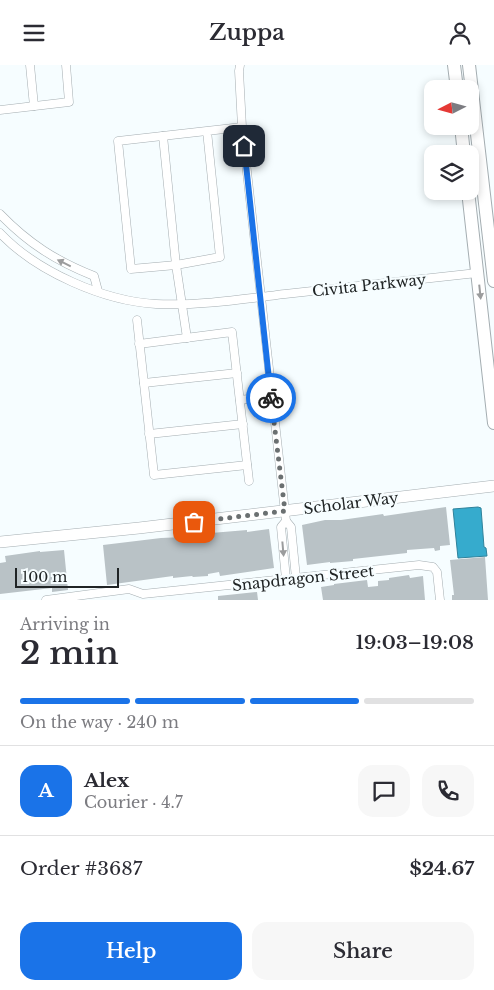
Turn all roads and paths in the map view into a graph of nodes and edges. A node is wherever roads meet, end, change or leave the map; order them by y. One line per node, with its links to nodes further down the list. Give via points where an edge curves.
1 (30, 65): 7 (street)
2 (66, 65): 7 (street, via 69,102)
3 (240, 65): 9 (street)
4 (454, 65): 6 (main road)
5 (469, 65): 18 (main road)
6 (456, 80)
7 (34, 106): 8 (street)
8 (0, 110)
9 (242, 127): 10 (street); 20 (street)
10 (207, 131): 11 (street); 16 (street, via 220,257)
11 (163, 136): 16 (street); 16 (street, via 118,141 119,151 131,269)
12 (470, 200): 17 (main road)
13 (472, 200): 18 (main road, via 481,215 487,267)
14 (0, 214): 19 (street, one-way to 14, via 94,276 58,260 14,229)
15 (0, 233): 19 (street, Civita Parkway, via 37,263)
16 (176, 265): 21 (street)
17 (477, 273): 20 (street, Civita Parkway); 29 (main road, one-way to 29)
18 (494, 274)
19 (98, 291): 21 (street, Civita Parkway, via 155,304)
20 (260, 297): 21 (street, Civita Parkway); 27 (street)
21 (182, 304): 23 (street)
22 (137, 320): 24 (street)
23 (187, 338): 24 (street); 25 (street, via 232,332)
24 (140, 344): 26 (street)
25 (237, 373): 26 (street); 28 (street)
26 (144, 383): 31 (street)
27 (271, 396): 28 (street); 35 (street)
28 (240, 400): 30 (street)
29 (494, 423)
30 (243, 424): 31 (street); 32 (street)
31 (150, 433): 32 (street, via 154,475)
32 (247, 465): 33 (street)
33 (249, 481)
34 (494, 486): 35 (street, Scholar Way)
35 (285, 516): 36 (street, Scholar Way); 37 (street, via 292,527); 38 (street, one-way to 38, via 281,527)
36 (0, 542)
37 (296, 578): 38 (street, Snapdragon Street); 41 (street, Snapdragon Street, via 419,565 433,567 437,572)
38 (286, 579): 39 (street, Snapdragon Street)
39 (143, 597): 40 (street, Snapdragon Street, via 129,589)
40 (46, 600)
41 (440, 600)

